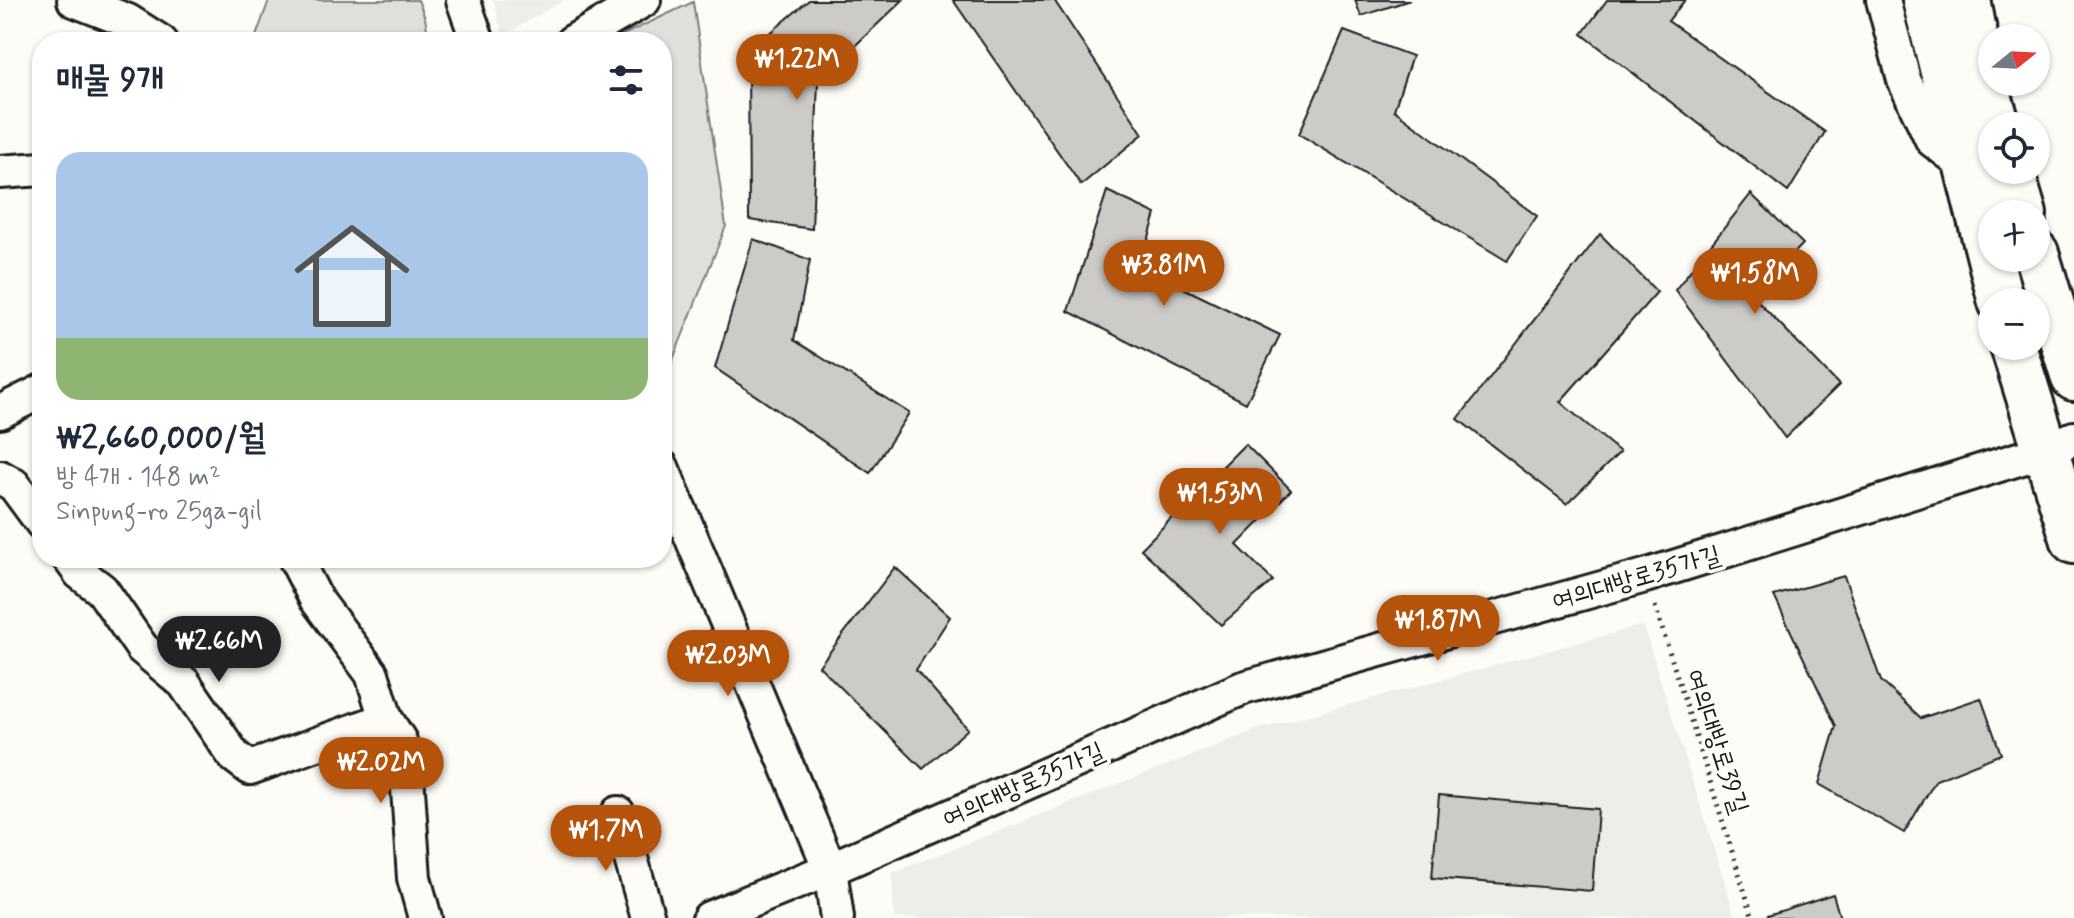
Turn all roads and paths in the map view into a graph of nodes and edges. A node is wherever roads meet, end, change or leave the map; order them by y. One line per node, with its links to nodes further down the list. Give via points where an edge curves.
1 (74, 0): 8 (street)
2 (463, 0): 9 (street)
3 (644, 0): 10 (street)
4 (1883, 0): 12 (street, via 1904,80 1932,140)
5 (1925, 0): 12 (main road)
6 (1991, 0): 7 (street, via 1990,10)
7 (1972, 21): 11 (main road)
8 (145, 32)
9 (474, 32)
10 (589, 32)
11 (1995, 112)
12 (1966, 166): 16 (main road)
13 (32, 170): 14 (street)
14 (0, 172)
15 (2041, 272): 17 (main road)
16 (1997, 288)
17 (2056, 326): 19 (main road)
18 (2020, 360): 22 (main road)
19 (2074, 378)
20 (32, 396): 21 (street)
21 (0, 412)
22 (2059, 444): 26 (main road); 29 (street, 여의대방로35가길)
23 (19, 485): 25 (street)
24 (672, 491): 32 (street)
25 (32, 506)
26 (2074, 541)
27 (76, 568): 30 (street, via 102,590 142,648 184,683 234,756 250,768)
28 (300, 568): 30 (street, via 316,599 372,674)
29 (1645, 576): 32 (street, 여의대방로35가길, via 1243,688); 37 (path, 여의대방로39길)
30 (386, 719): 33 (street, via 400,741 407,775 414,878)
31 (618, 813): 34 (street)
32 (830, 869): 35 (street, 여의대방로35가길); 36 (street)
33 (425, 918)
34 (648, 918)
35 (709, 918)
36 (837, 918)
37 (1753, 918)

